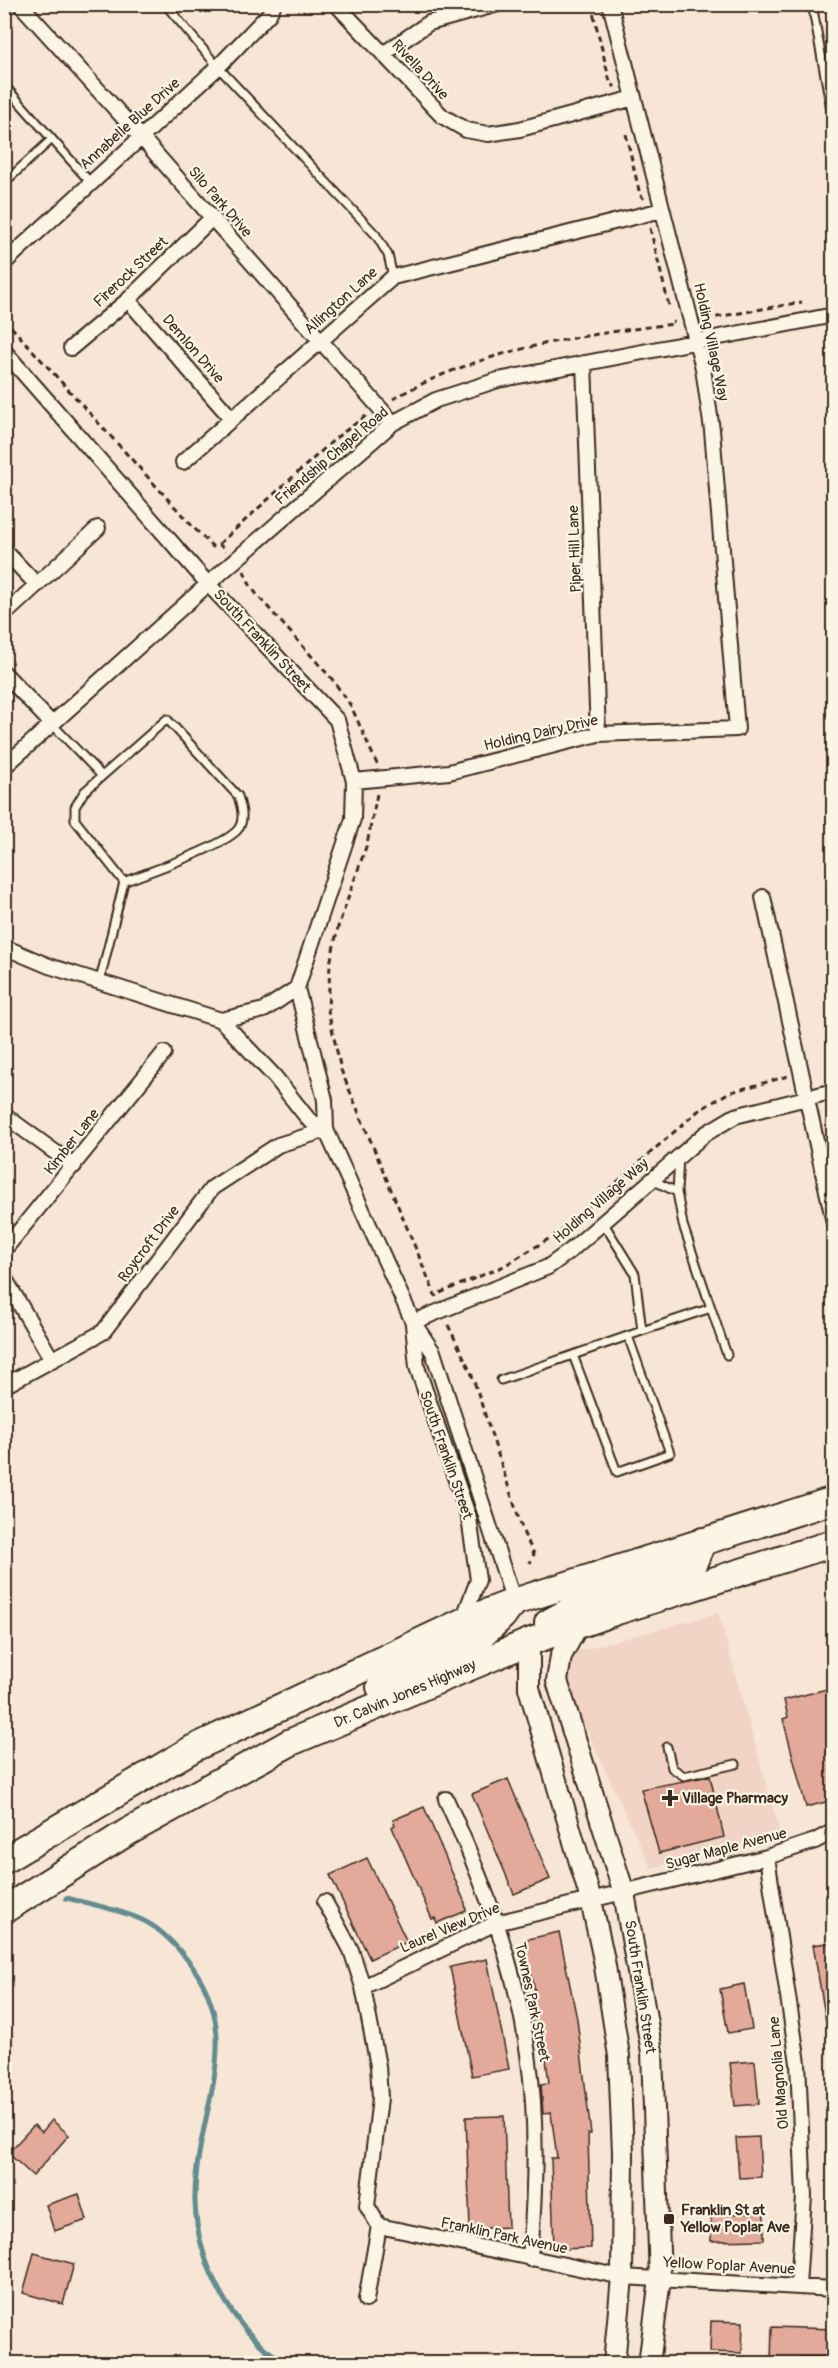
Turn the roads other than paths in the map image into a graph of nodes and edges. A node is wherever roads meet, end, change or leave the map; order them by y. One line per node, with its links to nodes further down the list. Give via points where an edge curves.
1 (20, 4): 16 (street, Silo Park Drive)
2 (165, 4): 10 (lane)
3 (274, 4): 10 (street, Annabelle Blue Drive)
4 (336, 4): 9 (street, Rivella Drive)
5 (498, 4): 8 (street)
6 (610, 4): 14 (street, Holding Village Way)
7 (812, 4): 13 (lane)
8 (482, 6): 9 (street, via 429,23)
9 (383, 54): 14 (street, Rivella Drive, via 442,116 466,130 488,134)
10 (218, 67): 16 (street, Annabelle Blue Drive); 23 (lane, via 376,235 388,255)
11 (4, 85): 17 (lane)
12 (834, 87): 13 (lane)
13 (825, 88): 15 (lane)
14 (634, 98): 20 (street, Holding Village Way)
15 (834, 126)
16 (141, 137): 18 (street, Annabelle Blue Drive); 21 (street, Silo Park Drive)
17 (52, 139): 18 (lane); 19 (lane)
18 (90, 182): 22 (street, Annabelle Blue Drive)
19 (4, 183)
20 (662, 210): 23 (street, Allington Lane); 27 (street, Holding Village Way)
21 (212, 218): 24 (street, Firerock Street); 26 (street, Silo Park Drive)
22 (4, 263)
23 (393, 277): 26 (street, Allington Lane)
24 (128, 300): 28 (street, Firerock Street); 31 (street, Demlon Drive)
25 (834, 315): 27 (street, Friendship Chapel Road)
26 (321, 341): 31 (street, Allington Lane); 32 (street, Silo Park Drive)
27 (696, 341): 30 (street, Friendship Chapel Road); 41 (street, Holding Village Way, via 712,430)
28 (70, 348)
29 (4, 351): 36 (street, South Franklin Street)
30 (584, 363): 32 (street, Friendship Chapel Road, via 477,387 436,400); 42 (street, Piper Hill Lane)
31 (232, 419): 33 (street, Allington Lane)
32 (393, 423): 36 (street, Friendship Chapel Road)
33 (183, 462)
34 (98, 528): 37 (street)
35 (4, 550): 37 (street)
36 (208, 584): 40 (street, Friendship Chapel Road); 45 (street, South Franklin Street, via 337,720)
37 (37, 585): 38 (street)
38 (4, 615)
39 (4, 673): 40 (street)
40 (52, 724): 43 (street, Friendship Chapel Road); 44 (lane)
41 (737, 729): 42 (street, Holding Dairy Drive)
42 (598, 734): 45 (street, Holding Dairy Drive, via 449,772)
43 (4, 767)
44 (102, 776): 46 (lane, via 84,792 75,807 75,820); 46 (lane, via 167,719 238,796 242,811 240,827 226,840)
45 (354, 781): 50 (street, South Franklin Street, via 353,819)
46 (124, 882): 49 (lane)
47 (763, 897): 54 (street)
48 (4, 946): 49 (street, South Franklin Street, via 49,966)
49 (100, 980): 51 (street, South Franklin Street)
50 (297, 988): 51 (street, via 264,1010); 56 (street, South Franklin Street, via 325,1100)
51 (221, 1020): 56 (street, South Franklin Street, via 309,1120)
52 (164, 1053): 58 (street, Kimber Lane)
53 (834, 1091): 54 (street, Holding Village Way)
54 (804, 1097): 57 (street, Holding Village Way, via 735,1116 705,1134); 62 (street)
55 (4, 1115): 58 (street)
56 (326, 1130): 66 (street, South Franklin Street); 71 (street, Roycroft Drive, via 278,1145 212,1188 103,1332)
57 (679, 1157): 59 (street, Holding Village Way); 60 (lane)
58 (74, 1166): 63 (street, Kimber Lane)
59 (652, 1180): 60 (lane); 61 (street, Holding Village Way)
60 (677, 1192): 65 (lane, via 683,1225)
61 (603, 1222): 66 (street, Holding Village Way, via 548,1267); 67 (lane, via 635,1274)
62 (834, 1223)
63 (4, 1250)
64 (4, 1277): 71 (street)
65 (711, 1308): 67 (lane); 70 (lane)
66 (412, 1322): 77 (street, South Franklin Street, via 433,1352); 78 (street, South Franklin Street, via 417,1367 469,1518 478,1580)
67 (642, 1331): 68 (lane)
68 (628, 1336): 69 (lane); 69 (lane, via 670,1453 617,1472)
69 (573, 1355): 72 (lane)
70 (727, 1355)
71 (51, 1359): 73 (street, Roycroft Drive)
72 (501, 1380)
73 (4, 1386)
74 (834, 1500): 75 (highway)
75 (704, 1541): 77 (highway); 80 (highway, via 694,1562 592,1599 549,1622)
76 (834, 1543): 79 (highway, Dr. Calvin Jones Highway)
77 (514, 1602): 78 (highway); 81 (highway, via 493,1628 466,1648 358,1696)
78 (462, 1622): 86 (highway, via 194,1748)
79 (578, 1625): 80 (highway, Dr. Calvin Jones Highway); 89 (street, South Franklin Street, via 561,1656 558,1681)
80 (529, 1642): 81 (highway, Dr. Calvin Jones Highway); 90 (street, South Franklin Street, via 529,1688)
81 (318, 1731): 92 (highway, Dr. Calvin Jones Highway, via 126,1833)
82 (667, 1747): 83 (lane, via 672,1768 684,1776)
83 (736, 1764)
84 (446, 1799): 93 (street, Townes Park Street, via 472,1855)
85 (834, 1831): 87 (street, Sugar Maple Avenue)
86 (14, 1854): 88 (highway)
87 (767, 1857): 89 (street, Sugar Maple Avenue); 99 (street, Old Magnolia Lane, via 798,2062 804,2196)
88 (4, 1872)
89 (624, 1893): 90 (street, Laurel View Drive); 98 (street, South Franklin Street, via 651,2052)
90 (591, 1899): 93 (street, Laurel View Drive); 97 (street, South Franklin Street, via 619,2056)
91 (325, 1902): 94 (street, via 351,1950)
92 (4, 1910)
93 (496, 1923): 94 (street, Laurel View Drive); 96 (street, Townes Park Street, via 528,2053 535,2124)
94 (363, 1987): 95 (street, via 380,2098 367,2206)
95 (379, 2226): 96 (street, Franklin Park Avenue); 101 (street)
96 (530, 2259): 97 (street, Franklin Park Avenue)
97 (622, 2277): 98 (street, Yellow Poplar Avenue); 102 (street, South Franklin Street)
98 (660, 2279): 99 (street, Yellow Poplar Avenue); 103 (street, South Franklin Street)
99 (798, 2286): 100 (street, Yellow Poplar Avenue)
100 (834, 2289)
101 (366, 2300)
102 (614, 2364)
103 (649, 2364)

